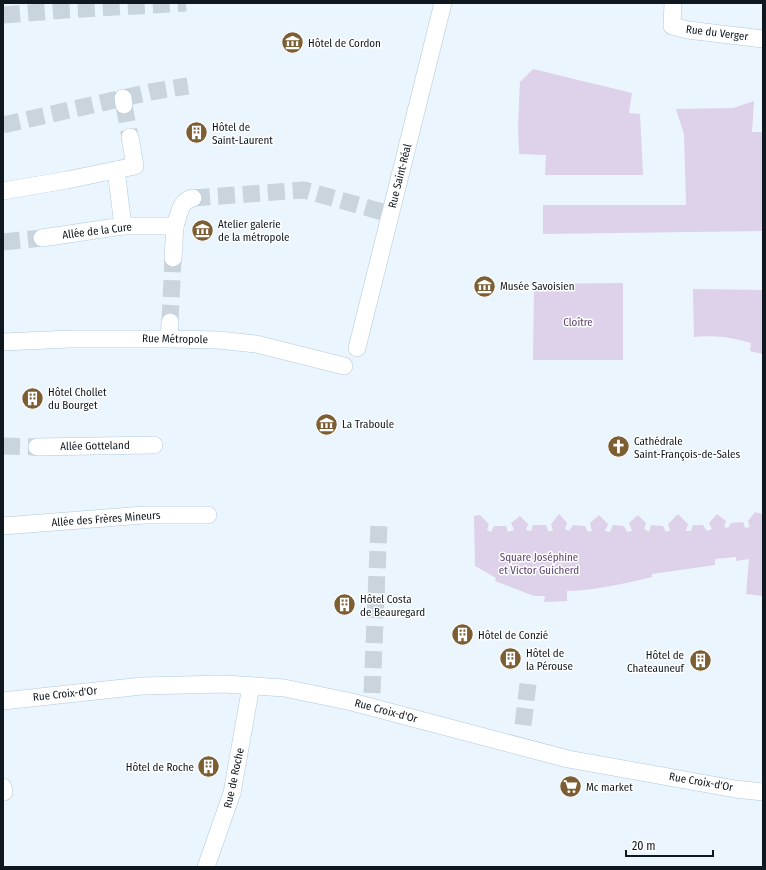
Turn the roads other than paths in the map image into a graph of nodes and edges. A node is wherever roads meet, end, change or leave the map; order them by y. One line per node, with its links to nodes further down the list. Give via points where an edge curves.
1 (443, 3): 13 (street, Rue Saint-Réal)
2 (673, 3): 3 (street, Rue du Verger, via 672,26)
3 (763, 39)
4 (130, 137): 5 (street, via 135,166)
5 (116, 170): 6 (street); 8 (street)
6 (3, 191)
7 (193, 198): 9 (street, via 189,198 181,205)
8 (123, 226): 9 (street, Allée de la Cure); 10 (street, Allée de la Cure)
9 (175, 226): 11 (street)
10 (42, 238)
11 (174, 258)
12 (3, 342): 14 (street, Rue Métropole, via 169,330 256,344)
13 (357, 348)
14 (344, 366)
15 (154, 445): 16 (street, Allée Gotteland)
16 (37, 447)
17 (208, 515): 18 (street, Allée des Frères Mineurs, via 144,515)
18 (3, 526)
19 (251, 686): 20 (street, Rue Croix-d'Or, via 142,686); 23 (street, Rue Croix-d'Or, via 284,688 336,699 568,759); 24 (street, Rue de Roche, via 232,793)
20 (3, 701)
21 (3, 787): 22 (street)
22 (4, 792)
23 (763, 792)
24 (206, 867)

